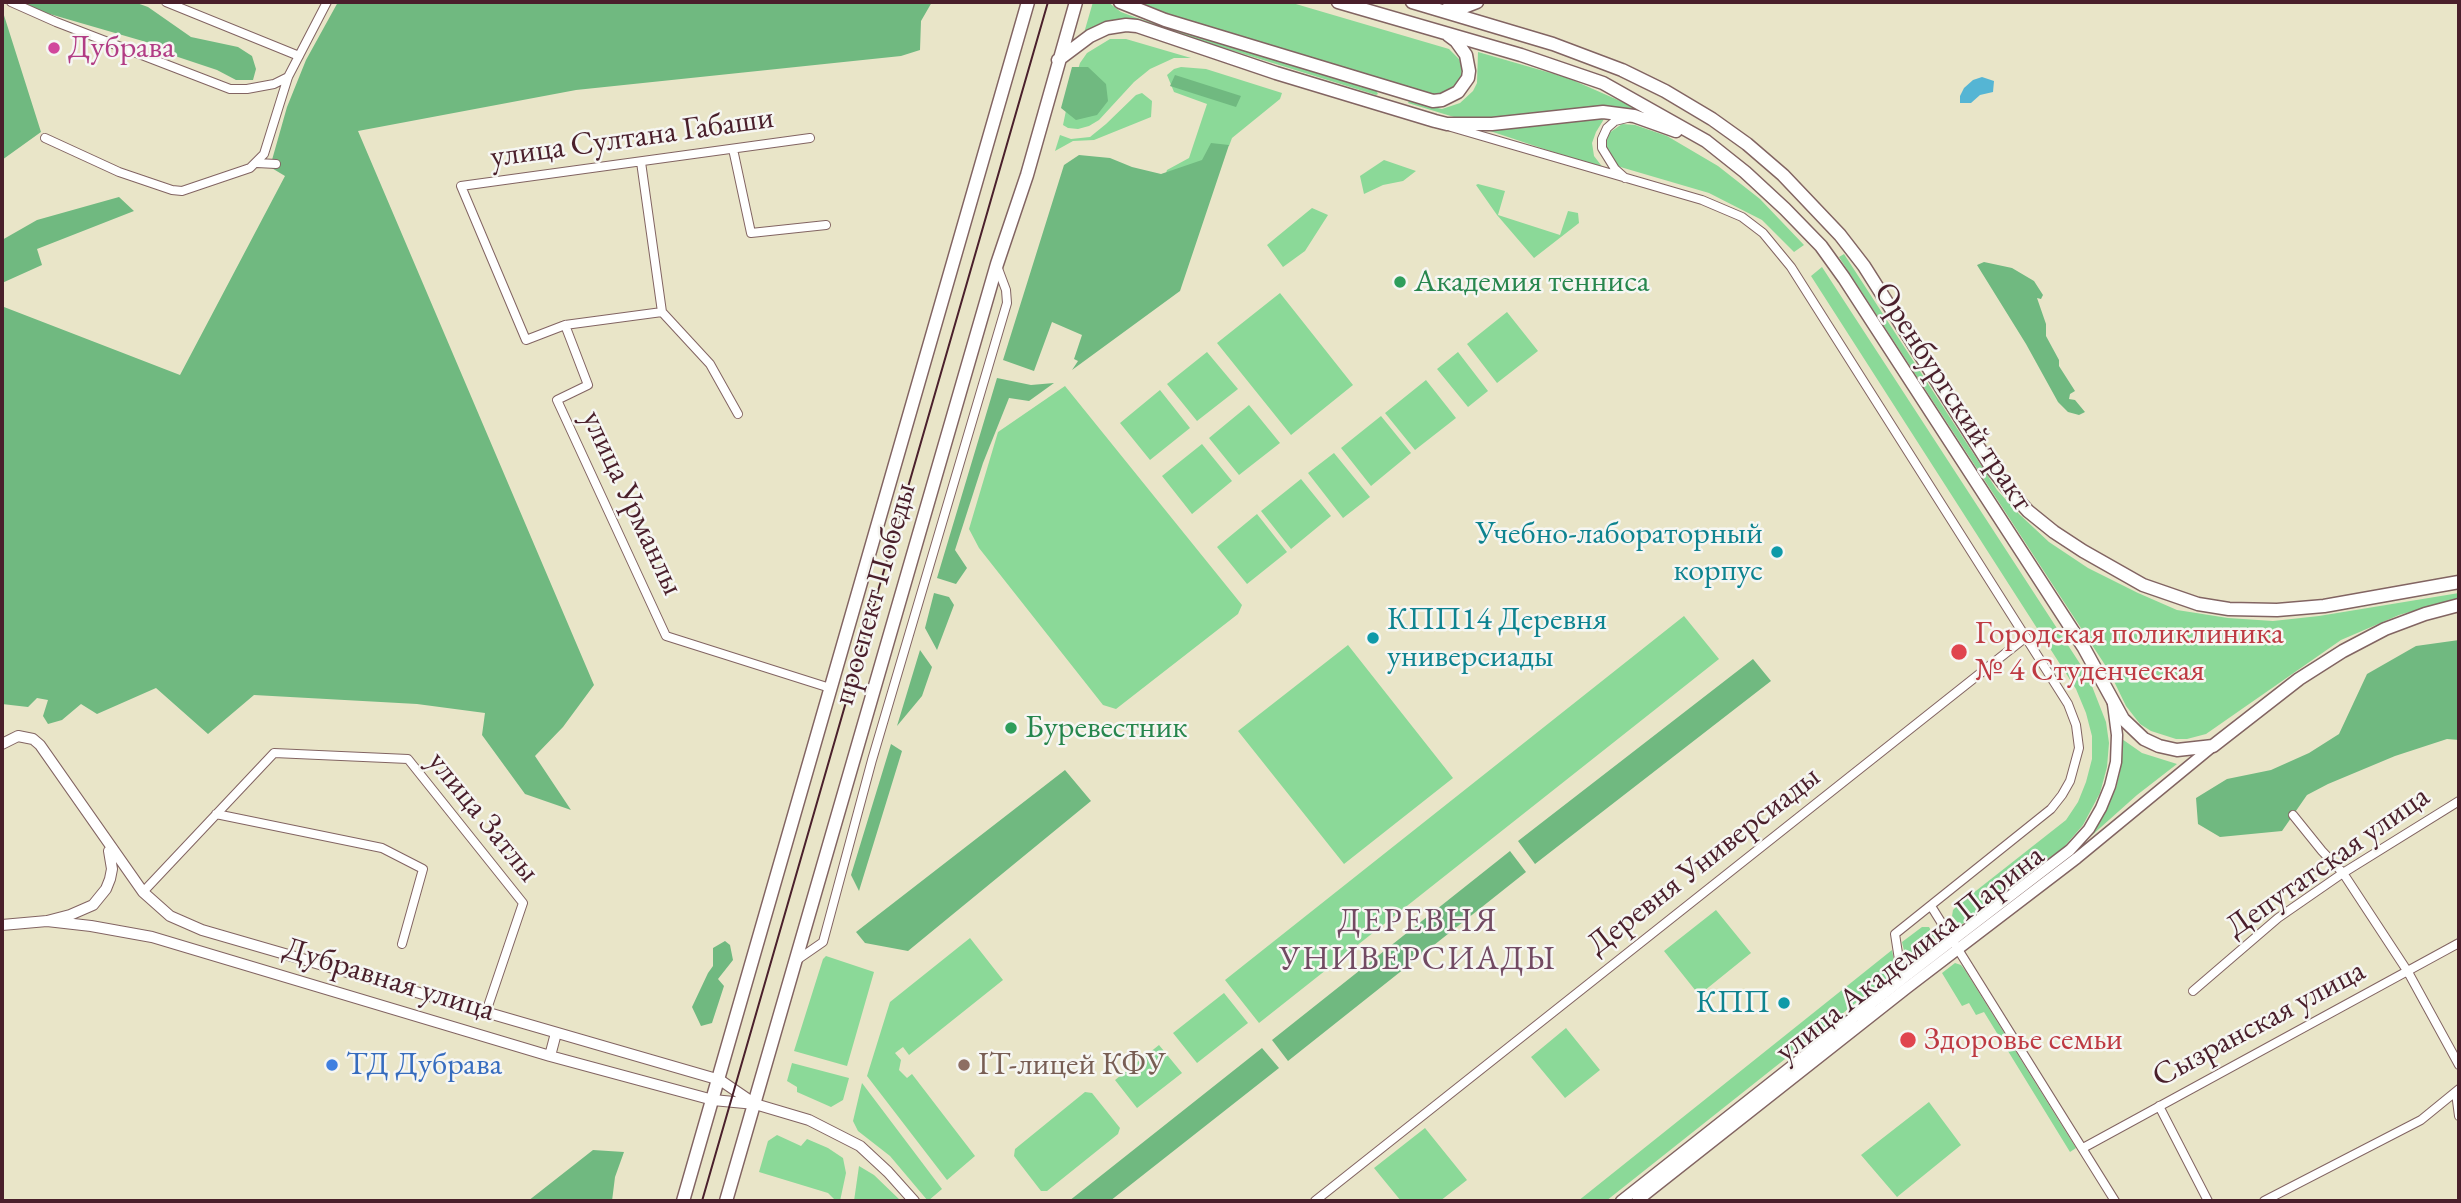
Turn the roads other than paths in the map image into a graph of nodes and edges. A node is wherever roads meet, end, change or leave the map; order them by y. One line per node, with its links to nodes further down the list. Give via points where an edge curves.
1 (11, 2): 14 (street, via 230,89 274,84)
2 (166, 2): 12 (street)
3 (327, 2): 12 (street)
4 (1028, 2): 35 (main road, проспект Победы)
5 (1076, 2): 13 (main road, проспект Победы)
6 (1120, 2): 11 (main road, via 1165,20 1433,100 1458,92 1469,71 1462,48)
7 (1338, 2): 11 (main road, Оренбургский тракт)
8 (1412, 2): 10 (main road, Оренбургский тракт)
9 (1477, 2): 10 (main road, via 1459,9)
10 (1432, 8): 26 (main road, Оренбургский тракт, via 1553,44 1665,91 1747,144)
11 (1442, 31): 19 (main road, Оренбургский тракт, via 1603,83)
12 (299, 56): 14 (street)
13 (1058, 60): 16 (main road, via 1107,28 1137,26); 28 (main road, проспект Победы)
14 (288, 77): 22 (street, via 264,154)
15 (1634, 116): 16 (main road, via 1585,113 1492,124); 19 (main road); 24 (street, via 1615,121 1602,139 1606,158)
16 (1435, 121): 24 (street)
17 (45, 138): 22 (street, via 118,172 172,190 182,191)
18 (810, 138): 20 (street, улица Султана Габаши)
19 (1706, 141): 27 (main road, Оренбургский тракт, via 1765,190)
20 (733, 149): 21 (street, улица Султана Габаши); 25 (street, via 751,233)
21 (641, 162): 29 (street); 30 (street, улица Султана Габаши, via 460,186 526,340)
22 (257, 163): 23 (street)
23 (276, 163)
24 (1627, 180): 34 (street, via 1735,213 1783,255)
25 (826, 225)
26 (1840, 235): 27 (main road); 32 (main road, Оренбургский тракт, via 1993,470 2028,511 2083,551 2143,585 2198,604 2277,610)
27 (1821, 246): 36 (main road, Оренбургский тракт, via 2010,532)
28 (997, 264): 51 (main road, проспект Победы); 51 (street, via 1007,303 823,942)
29 (662, 312): 30 (street); 31 (street, via 710,364)
30 (565, 325): 35 (street, улица Урманлы, via 588,385 557,400 666,636)
31 (738, 414)
32 (2459, 582)
33 (2459, 606): 38 (main road, via 2385,629 2343,651)
34 (2026, 637): 45 (street, via 2076,725 2079,748 2070,781 2051,809); 69 (street, Деревня Универсиады)
35 (830, 688): 59 (main road, проспект Победы)
36 (2113, 702): 38 (main road, Оренбургский тракт, via 2133,730 2159,746 2177,750); 50 (main road, улица Академика Парина, via 2116,762 2089,829)
37 (2, 744): 42 (street, Дубравная улица, via 18,736 40,745)
38 (2213, 746): 50 (main road, улица Академика Парина, via 2077,858)
39 (2459, 801): 43 (street, Депутатская улица)
40 (216, 814): 44 (street, улица Затлы); 49 (street, via 382,848 423,869); 55 (street, улица Затлы, via 274,753 408,759 523,904)
41 (2293, 815): 43 (street)
42 (107, 844): 44 (street, Дубравная улица); 46 (street, Дубравная улица, via 112,869 100,898 83,911)
43 (2343, 873): 52 (street); 54 (street, Депутатская улица, via 2278,918)
44 (143, 892): 55 (street, Дубравная улица, via 170,916 202,930)
45 (1931, 906): 50 (street); 53 (street, via 1895,934)
46 (47, 921): 47 (street, Дубравная улица); 57 (street, Дубравная улица, via 152,937)
47 (2, 925)
48 (2459, 943): 52 (street, Сызранская улица)
49 (402, 944)
50 (1956, 945): 53 (main road, улица Академика Парина); 65 (street); 71 (main road, улица Академика Парина)
51 (797, 960): 62 (main road, проспект Победы)
52 (2408, 972): 58 (street); 63 (street, Сызранская улица)
53 (1902, 979): 70 (main road, улица Академика Парина)
54 (2193, 991)
55 (486, 1012): 56 (street, Дубравная улица)
56 (556, 1033): 57 (street); 59 (street, Дубравная улица)
57 (550, 1056): 61 (street, Дубравная улица)
58 (2459, 1065)
59 (720, 1080): 61 (main road, проспект Победы); 62 (street, Дубравная улица)
60 (2457, 1091): 64 (street); 74 (street, via 2421,1120)
61 (713, 1101): 62 (street, Дубравная улица); 66 (main road, проспект Победы)
62 (755, 1104): 67 (main road, проспект Победы); 68 (street, via 809,1120 860,1146)
63 (2159, 1106): 65 (street, Сызранская улица); 73 (street)
64 (2459, 1116)
65 (2083, 1148): 72 (street)
66 (683, 1201)
67 (726, 1201)
68 (914, 1201)
69 (1315, 1201)
70 (1621, 1201)
71 (1637, 1201)
72 (2115, 1201)
73 (2208, 1201)
74 (2263, 1201)

